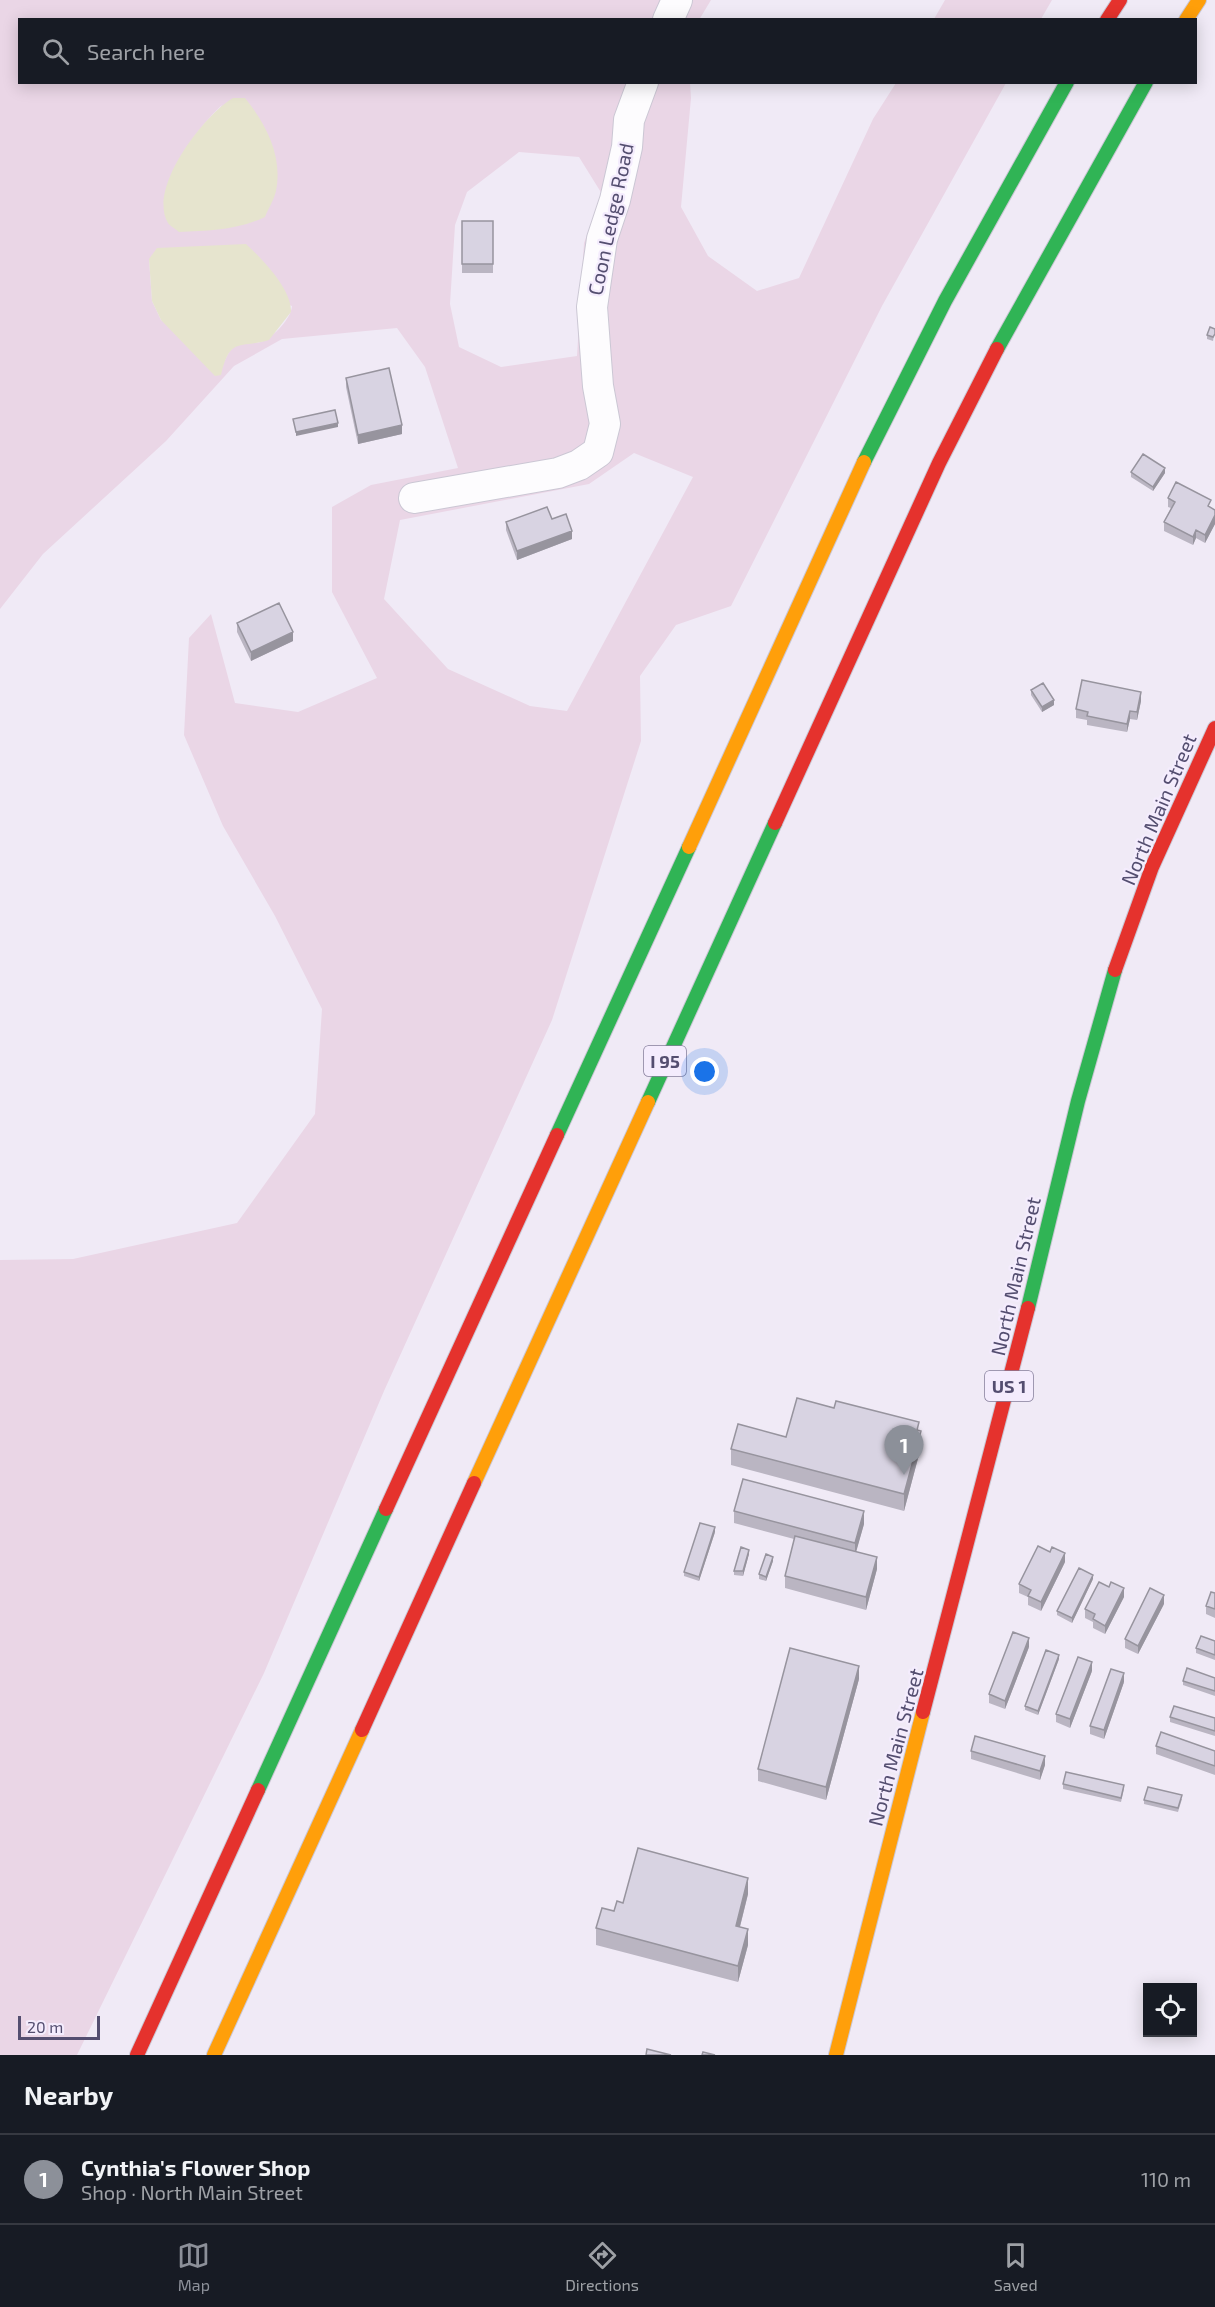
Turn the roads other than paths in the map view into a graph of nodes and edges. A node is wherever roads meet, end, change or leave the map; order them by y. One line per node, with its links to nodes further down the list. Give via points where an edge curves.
1 (677, 0): 4 (street)
2 (1120, 0): 5 (main road)
3 (1199, 0): 6 (main road)
4 (669, 18)
5 (1108, 18)
6 (1187, 18)
7 (642, 84): 10 (street, Coon Ledge Road, via 629,120 615,200 602,239 592,307 605,424 598,452 558,473)
8 (1067, 84): 12 (main road, via 945,301 873,443)
9 (1145, 84): 13 (main road, I 95, via 1019,306 939,463)
10 (414, 498)
11 (1215, 728): 14 (main road, North Main Street / US 1, via 1145,888 1102,1009)
12 (137, 2055)
13 (214, 2055)
14 (836, 2055)

